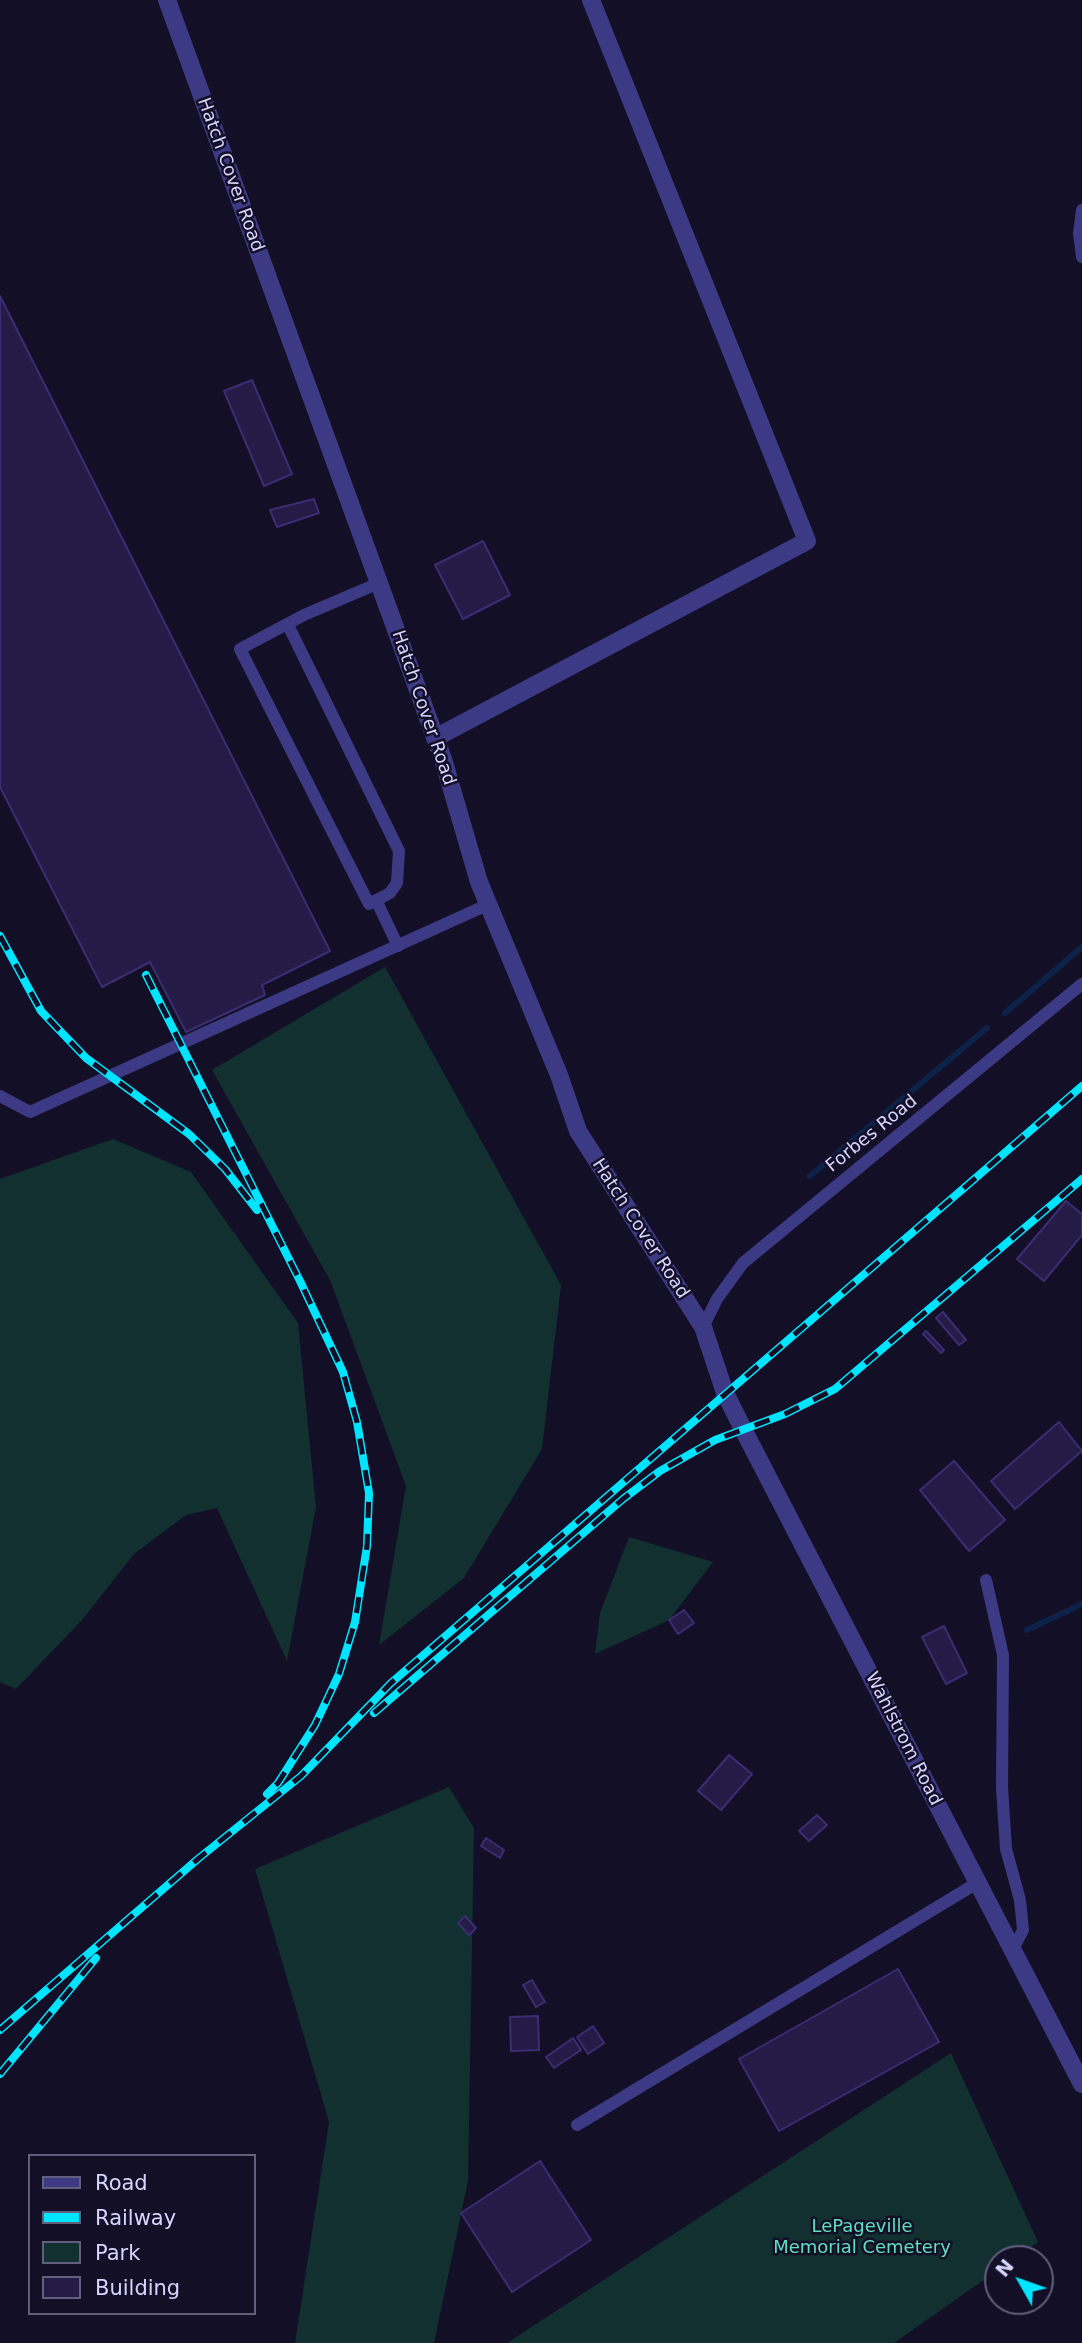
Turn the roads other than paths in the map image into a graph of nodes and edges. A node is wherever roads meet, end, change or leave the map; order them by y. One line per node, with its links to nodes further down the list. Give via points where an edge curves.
1 (167, 0): 5 (street, Hatch Cover Road)
2 (591, 0): 7 (street, via 807,541)
3 (1082, 210): 4 (lane)
4 (1082, 257)
5 (379, 583): 6 (lane); 7 (street, Hatch Cover Road)
6 (288, 625): 8 (lane, via 398,851 397,883); 8 (lane, via 240,649 369,904)
7 (435, 738): 9 (street, Hatch Cover Road)
8 (376, 900): 10 (lane)
9 (487, 905): 10 (lane); 13 (street, Hatch Cover Road, via 578,1131)
10 (398, 946): 12 (lane, via 30,1112)
11 (1082, 984): 13 (lane, Forbes Road, via 743,1263)
12 (0, 1096)
13 (703, 1327): 14 (street, Hatch Cover Road)
14 (725, 1393): 16 (street, Wahlstrom Road)
15 (986, 1580): 17 (lane, via 1003,1656 1006,1849 1023,1930)
16 (977, 1883): 17 (street, Wahlstrom Road); 19 (lane)
17 (1012, 1951): 18 (street, Wahlstrom Road)
18 (1082, 2084)
19 (577, 2125)

